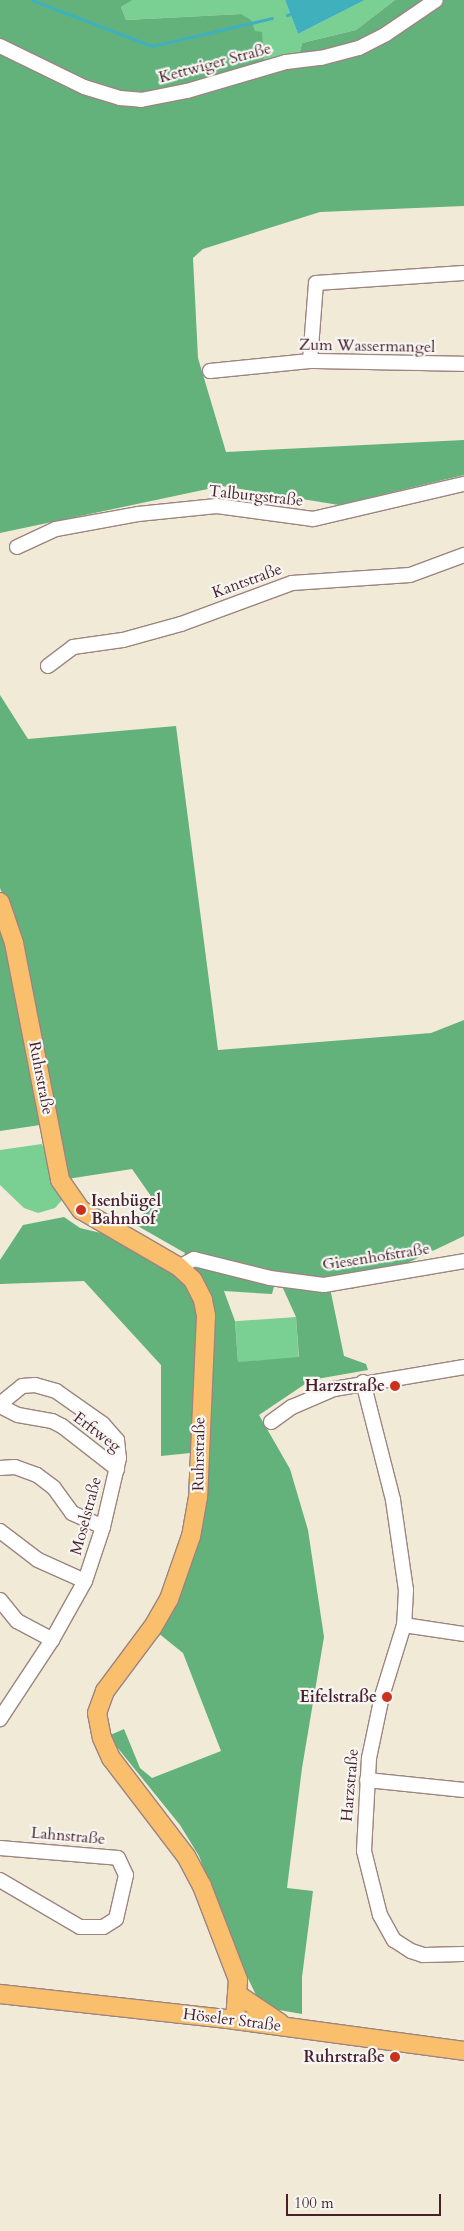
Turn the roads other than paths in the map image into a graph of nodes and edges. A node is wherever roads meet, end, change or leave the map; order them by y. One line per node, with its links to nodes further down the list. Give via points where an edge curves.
1 (436, 0): 2 (street, Kettwiger Straße, via 359,48 321,58 286,62 187,91 141,100 92,90)
2 (0, 46)
3 (464, 273): 4 (street, via 316,282)
4 (310, 361): 5 (street, Zum Wassermangel); 6 (street, Zum Wassermangel)
5 (464, 364)
6 (210, 371)
7 (464, 484): 8 (street, Talburgstraße, via 313,519 217,506 138,514 56,529)
8 (17, 547)
9 (464, 555): 10 (street, Kantstraße, via 410,575 292,582 181,624 123,640 73,647)
10 (48, 666)
11 (0, 902): 13 (main road, Ruhrstraße, via 14,943 60,1180 74,1202 94,1220)
12 (464, 1261): 13 (street, Giesenhofstraße, via 324,1285 270,1278 194,1259)
13 (179, 1267): 34 (main road, Ruhrstraße, via 193,1280 204,1300 206,1316 198,1498 191,1536 169,1599 152,1628 105,1691 98,1713 102,1738 111,1758 186,1856 202,1886 238,1980)
14 (464, 1367): 15 (street)
15 (363, 1382): 17 (street, via 310,1398); 24 (street, Harzstraße, via 380,1443 403,1553)
16 (0, 1405): 19 (street, Erftweg, via 18,1415 62,1426); 19 (street, Moselstraße, via 22,1386 35,1385 56,1391 84,1408 118,1440)
17 (271, 1422)
18 (0, 1468): 20 (street, via 15,1467 37,1475 54,1488 72,1513)
19 (117, 1469): 20 (street, Moselstraße)
20 (103, 1527): 22 (street, Moselstraße)
21 (0, 1531): 22 (street, via 38,1560)
22 (85, 1581): 26 (street, Moselstraße)
23 (0, 1600): 26 (street, via 17,1622)
24 (404, 1626): 25 (street); 28 (street, Harzstraße, via 375,1722)
25 (464, 1634)
26 (52, 1640): 27 (street, Moselstraße)
27 (1, 1712)
28 (367, 1780): 29 (street); 32 (street, Harzstraße, via 364,1851 386,1929 394,1940 417,1954)
29 (464, 1790)
30 (0, 1848): 31 (street, Lahnstraße, via 118,1858 126,1875 116,1919 104,1927 80,1927)
31 (0, 1880)
32 (464, 1954)
33 (0, 1994): 35 (main road, Höseler Straße)
34 (237, 1994): 35 (main road, Ruhrstraße); 36 (main road)
35 (235, 2020): 36 (main road, Höseler Straße)
36 (284, 2026): 37 (main road, Höseler Straße)
37 (464, 2051)

